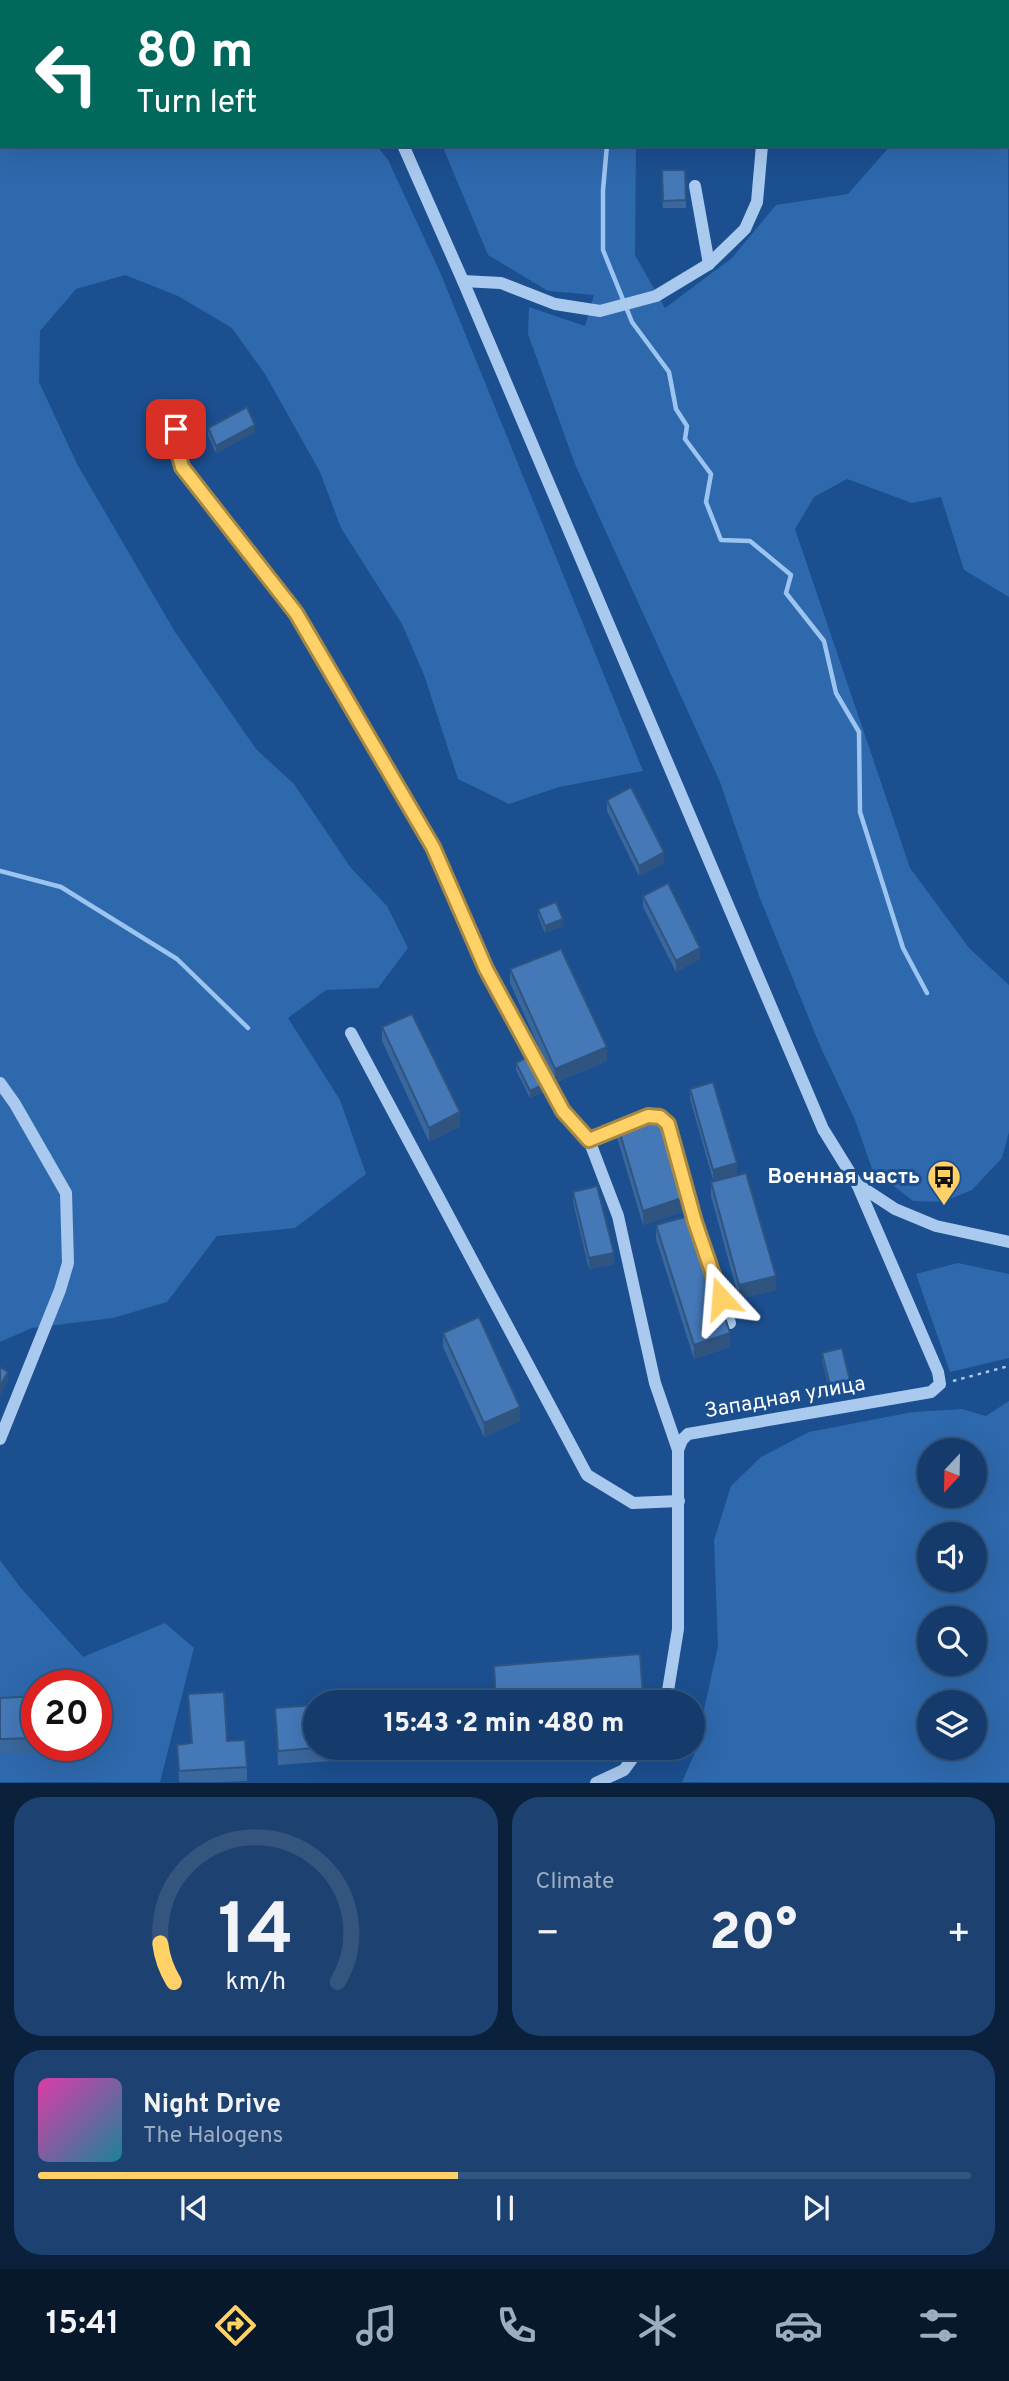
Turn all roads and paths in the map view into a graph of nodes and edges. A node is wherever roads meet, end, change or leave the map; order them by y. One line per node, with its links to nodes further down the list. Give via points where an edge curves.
1 (404, 147): 5 (street)
2 (762, 147): 4 (street, via 757,202 745,229)
3 (695, 186): 4 (street)
4 (709, 264): 5 (street, via 656,296 600,311 555,304 501,283)
5 (463, 281): 10 (street, via 823,1129)
6 (176, 413): 9 (street, via 182,467 296,613 433,847 486,969 563,1111)
7 (351, 1032): 17 (street, via 587,1475 633,1503)
8 (0, 1083): 15 (street, via 66,1193 68,1263)
9 (589, 1140): 12 (street, via 648,1116 660,1117 668,1124); 16 (street, via 618,1216 655,1382)
10 (857, 1184): 11 (street, via 895,1209 936,1226); 14 (street)
11 (1009, 1242)
12 (730, 1323)
13 (1009, 1366): 14 (path)
14 (940, 1384): 16 (street, Западная улица, via 931,1392 688,1434)
15 (0, 1439)
16 (678, 1450): 17 (street)
17 (679, 1501): 18 (street, via 678,1629)
18 (668, 1690)
19 (631, 1760): 20 (street, via 624,1769)
20 (596, 1783)

